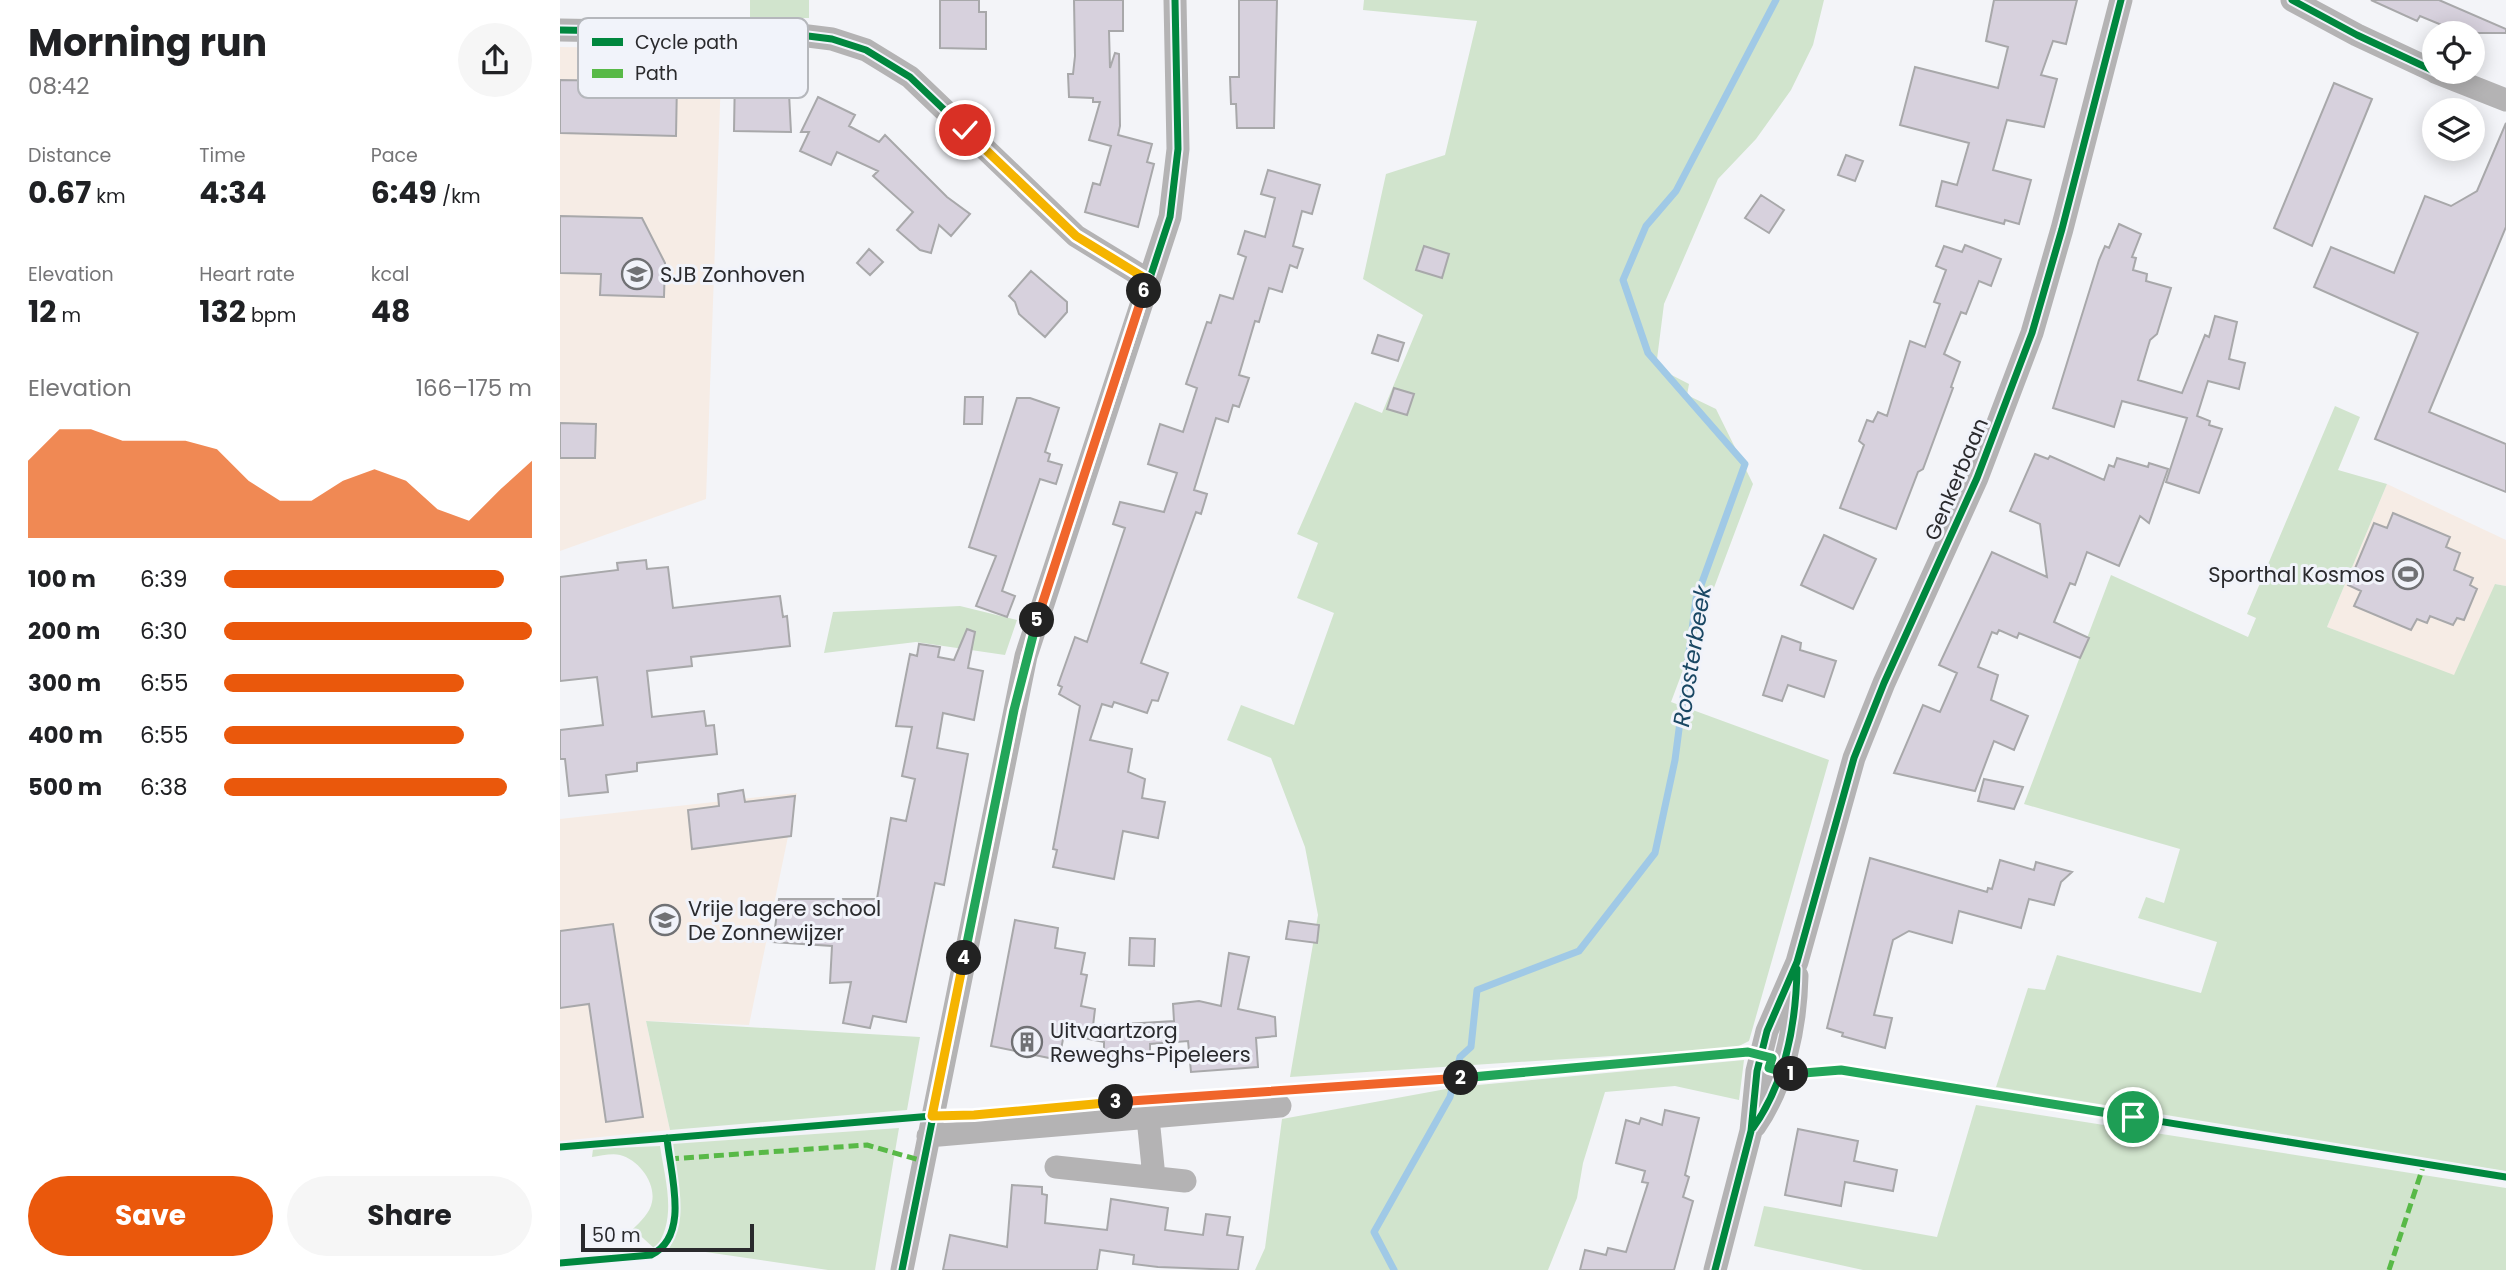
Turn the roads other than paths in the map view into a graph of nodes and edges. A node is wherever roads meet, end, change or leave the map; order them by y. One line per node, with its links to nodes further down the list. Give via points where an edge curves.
1 (1175, 0): 10 (street, via 1178,149 1170,217)
2 (2121, 0): 18 (street, Genkerbaan, via 2032,333 1978,478 1854,758 1797,962 1783,1063 1767,1109 1751,1131)
3 (2292, 0): 7 (street)
4 (560, 30): 5 (street)
5 (578, 30)
6 (808, 36): 10 (street, via 866,50 910,77 1076,236)
7 (2422, 65)
8 (2467, 84): 9 (street)
9 (2506, 100)
10 (1148, 280): 13 (street, via 1026,656)
11 (1280, 1106): 12 (street)
12 (1147, 1118): 13 (street); 15 (street)
13 (928, 1136): 17 (street)
14 (1056, 1167): 15 (street)
15 (1154, 1177): 16 (street)
16 (1185, 1181)
17 (902, 1270)
18 (1715, 1270)

